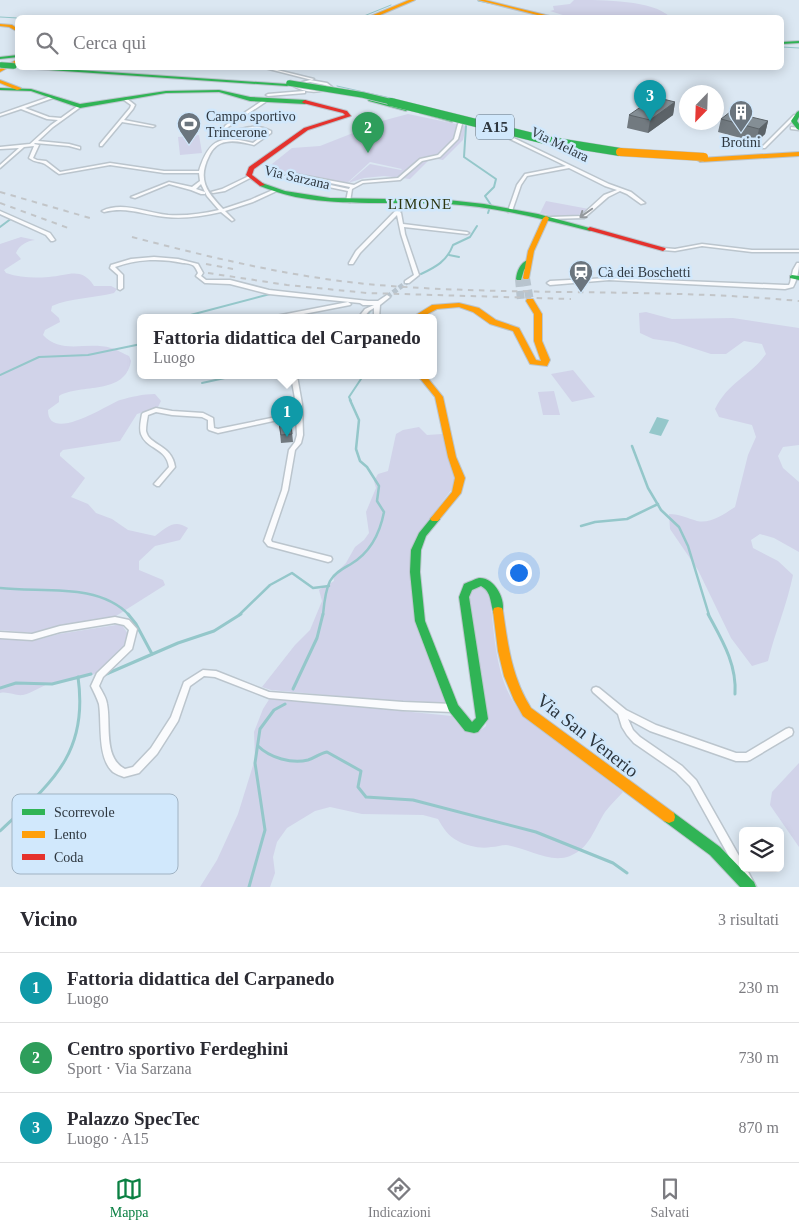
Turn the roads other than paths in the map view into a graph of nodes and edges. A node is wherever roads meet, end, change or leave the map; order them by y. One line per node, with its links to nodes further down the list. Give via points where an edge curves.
1 (404, 0): 5 (main road)
2 (413, 0): 5 (main road)
3 (480, 0): 7 (main road)
4 (489, 0): 8 (main road)
5 (392, 8): 6 (main road)
6 (375, 15)
7 (543, 15)
8 (552, 15)
9 (0, 25): 10 (main road)
10 (15, 29)
11 (799, 43): 12 (main road)
12 (784, 44)
13 (67, 70): 20 (main road, A15)
14 (108, 70): 18 (main road, A15)
15 (131, 70): 18 (main road)
16 (272, 70): 22 (street, via 295,77)
17 (273, 70): 21 (street)
18 (160, 73): 20 (main road, A15)
19 (0, 82): 25 (main road)
20 (263, 82): 22 (main road, A15 / A15)
21 (322, 83): 22 (street); 23 (street, Via Melara)
22 (292, 84): 27 (street); 30 (street); 46 (main road, A15 / A15, bridge, via 360,94 514,132 612,151 704,157)
23 (330, 87): 26 (street); 28 (street, Via Melara)
24 (0, 89): 25 (main road, Via Sarzana)
25 (19, 89): 29 (main road, Via Sarzana)
26 (322, 91): 27 (street); 28 (street, Via Melara)
27 (316, 92): 30 (street)
28 (343, 92): 36 (street, Via Melara)
29 (52, 97): 32 (main road, Via Sarzana); 33 (street)
30 (265, 98): 31 (main road, Via Sarzana, via 210,90 166,92); 49 (street, via 223,131 254,126 270,132 254,144 231,140 215,143 210,147); 50 (main road, Via Sarzana, via 310,103 346,112 348,116 302,132 251,168)
31 (125, 99): 32 (main road, Via Sarzana); 37 (street, via 133,105)
32 (80, 106): 35 (street)
33 (22, 108): 34 (street); 35 (street, via 48,118)
34 (0, 116)
35 (62, 119): 40 (street)
36 (463, 121): 48 (street, Via Melara, via 490,128); 56 (street, via 456,139 439,156 421,160 399,179 362,182)
37 (122, 122): 39 (street); 41 (street)
38 (795, 125): 43 (street)
39 (153, 126)
40 (34, 143): 42 (street); 45 (street); 49 (street, via 37,147 31,158 45,162 59,173 110,164 164,172)
41 (101, 145)
42 (22, 147): 44 (street); 47 (street)
43 (764, 147)
44 (0, 148)
45 (79, 148)
46 (799, 152)
47 (0, 167)
48 (569, 167): 54 (street, Via Melara); 63 (street, via 526,175)
49 (201, 172): 51 (street)
50 (250, 177): 53 (main road, Via Sarzana, via 261,186); 55 (street)
51 (202, 181): 52 (street); 62 (street)
52 (193, 189): 57 (street); 58 (street, via 169,183)
53 (277, 190): 56 (main road, Via Sarzana, via 316,198); 62 (street)
54 (620, 190): 60 (street, Via Melara); 66 (street, one-way to 66, via 606,196 582,217)
55 (213, 192)
56 (351, 192): 56 (street, via 285,178 290,174); 59 (main road, Via Sarzana)
57 (203, 193)
58 (133, 197)
59 (408, 202): 63 (main road, Via Sarzana, via 458,203); 65 (street)
60 (644, 203)
61 (104, 210): 62 (street, via 116,206 155,215 183,217)
62 (221, 210): 67 (street)
63 (510, 211): 66 (main road, Via Sarzana)
64 (0, 212): 70 (street, via 48,234)
65 (399, 213): 68 (street); 73 (street, via 358,252)
66 (546, 218): 71 (main road, Via Sarzana); 75 (main road)
67 (232, 220)
68 (402, 225): 69 (street); 77 (street, via 417,275)
69 (467, 233)
70 (53, 240)
71 (663, 249): 72 (street, via 702,245 752,251)
72 (799, 251)
73 (351, 263)
74 (799, 264): 76 (street, via 793,270)
75 (522, 278)
76 (796, 278): 78 (street, via 791,286 785,287 609,279)
77 (407, 282)
78 (550, 283)
79 (120, 288): 81 (street, via 121,275 113,266 139,260 171,260 196,265 201,273 198,276 205,281 230,282 291,295)
80 (387, 297): 83 (street)
81 (366, 302): 83 (street); 84 (street)
82 (528, 303): 87 (main road, via 541,319 538,340 546,360 540,365 533,362 516,330 491,321 473,308 440,306)
83 (378, 304): 85 (street); 86 (street)
84 (298, 314)
85 (364, 314)
86 (377, 314)
87 (420, 314)
88 (294, 379): 90 (street)
89 (424, 379): 95 (main road, Via San Venerio, via 439,397 460,478 456,493 422,535 416,550 415,572 420,621)
90 (298, 414): 91 (street, via 218,431 211,429 211,419 203,414 148,411 144,432 172,460 172,467); 92 (street, via 298,443 292,450 284,490 267,541)
91 (157, 484)
92 (328, 559)
93 (0, 634): 95 (street, via 32,637 115,620 126,622 133,629 130,647 100,676 95,686 103,703 106,752 115,767 124,774 136,770 154,751 175,718 187,684 202,673 216,674 269,695)
94 (596, 690): 96 (street)
95 (453, 708): 98 (main road, Via San Venerio, via 469,727 474,728 480,723 482,713 464,597 470,585 482,582 490,586 495,597 507,674 519,703 562,740 715,851)
96 (623, 713): 97 (street, via 653,728 736,757 747,757); 98 (street, via 623,721 633,736 680,769 693,783)
97 (789, 732)
98 (750, 887)

